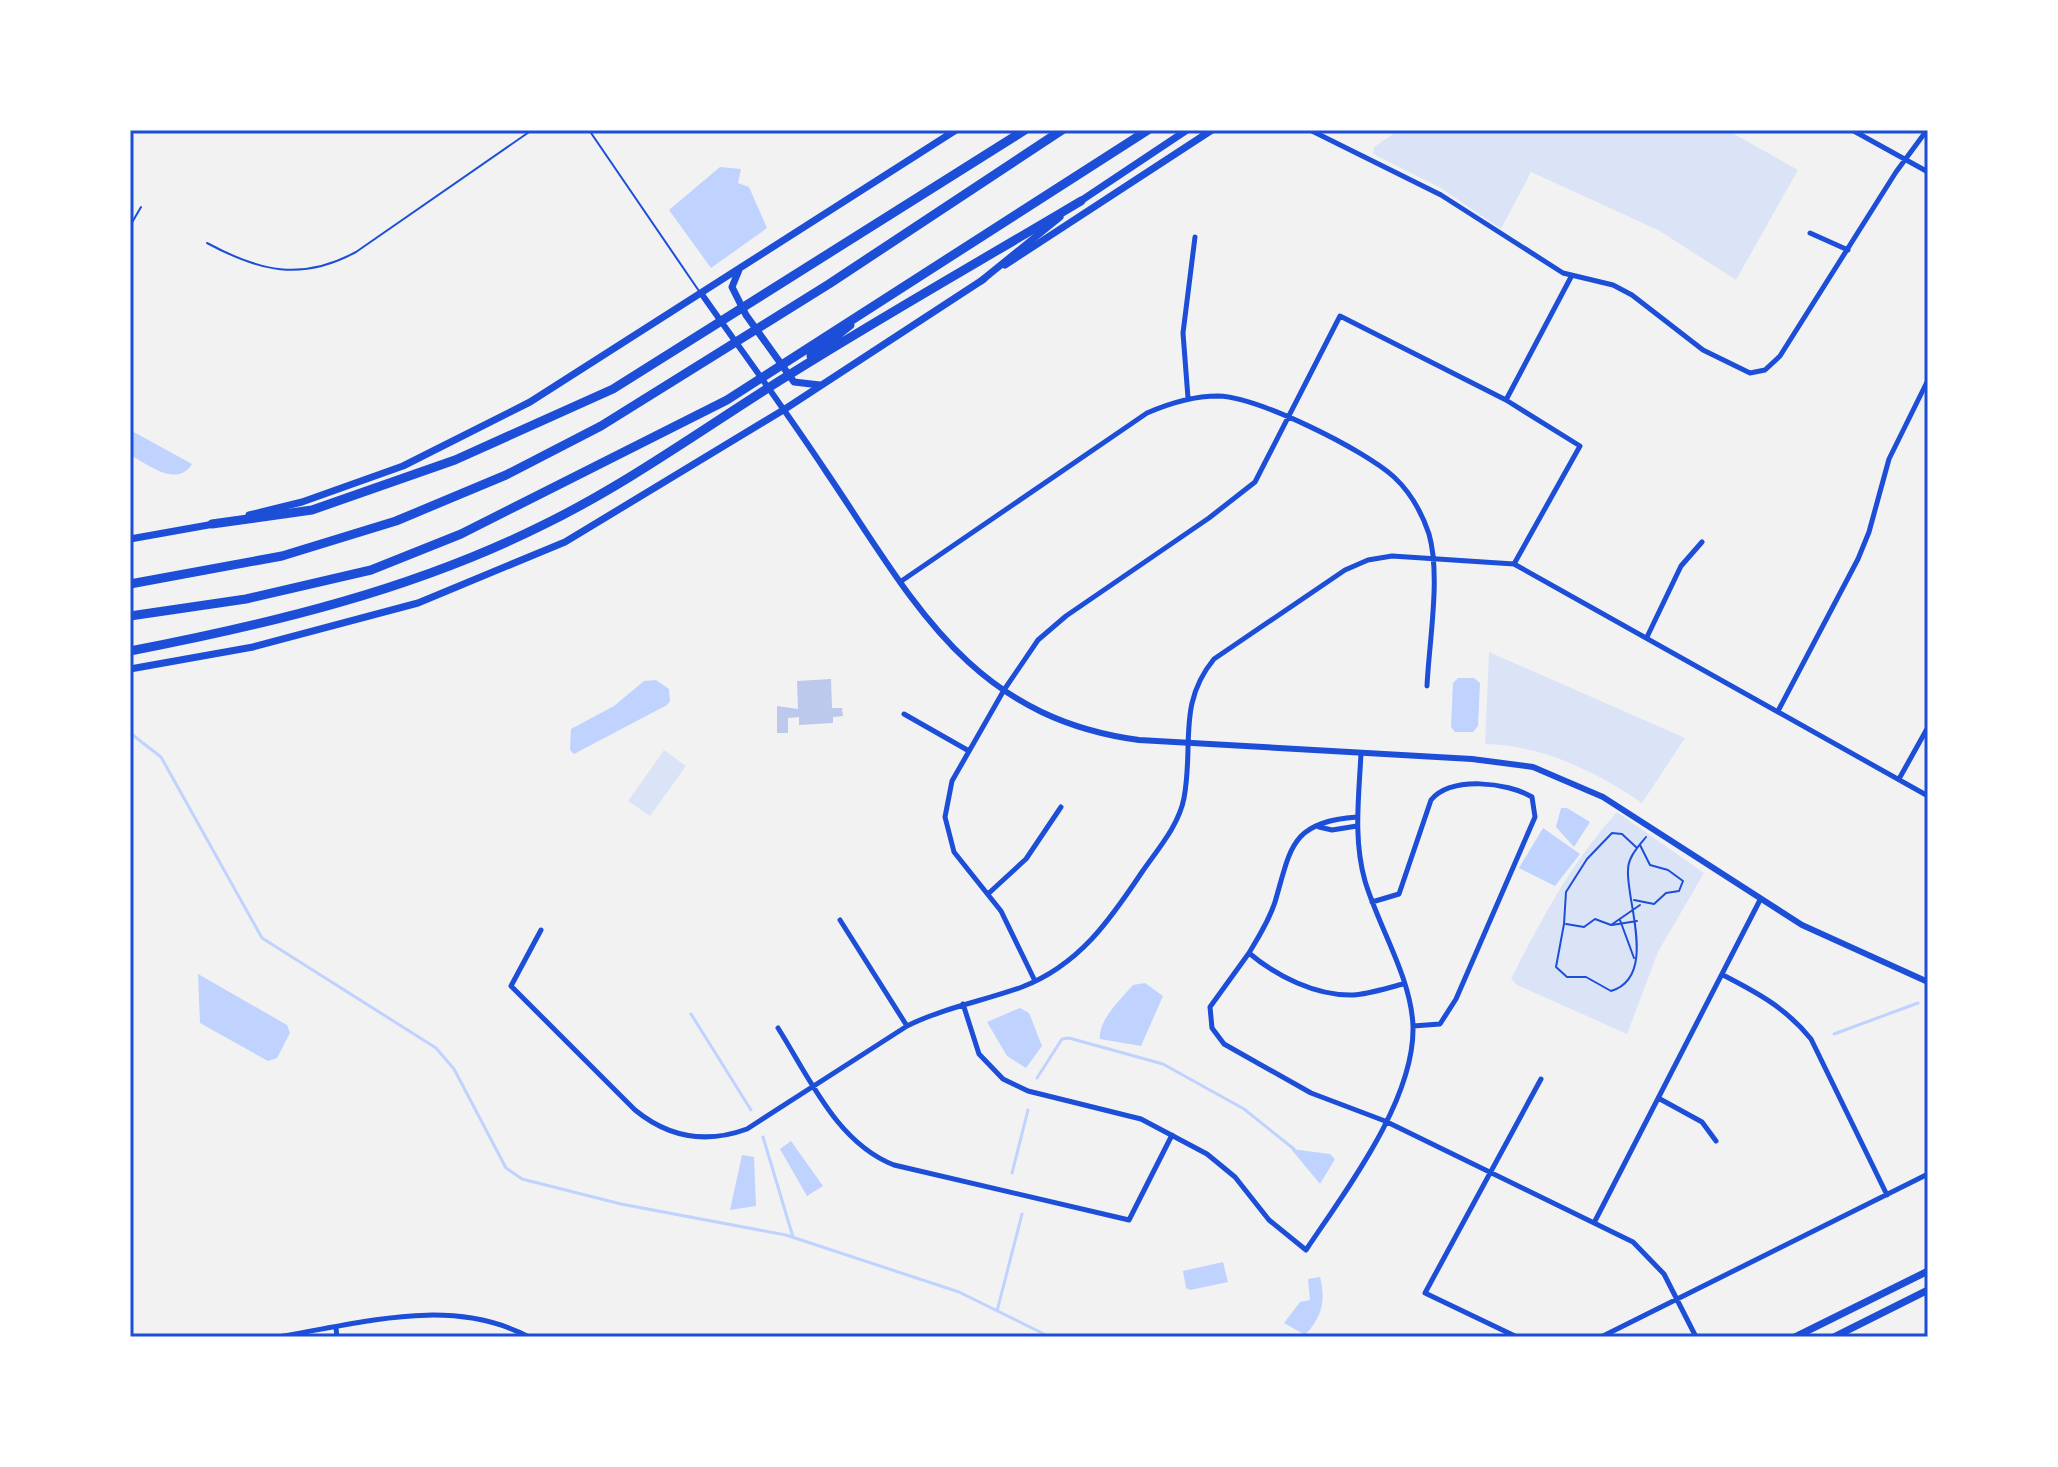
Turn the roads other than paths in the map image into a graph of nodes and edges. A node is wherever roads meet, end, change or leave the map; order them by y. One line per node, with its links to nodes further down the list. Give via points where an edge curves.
1 (532, 130): 19 (lane, via 334,262 300,269 264,268)
2 (589, 130): 24 (lane)
3 (956, 130): 21 (main road)
4 (1025, 130): 33 (highway, via 613,389 455,460 312,510)
5 (1062, 130): 39 (highway, via 601,426 506,475 396,521 282,556)
6 (1148, 130): 25 (highway)
7 (1187, 130): 14 (main road)
8 (1212, 130): 23 (main road)
9 (1310, 130): 22 (street, via 1450,199)
10 (1852, 130): 12 (street)
11 (1927, 130): 12 (street)
12 (1907, 161): 13 (street); 20 (street)
13 (1928, 172)
14 (1081, 201): 23 (main road); 26 (highway)
15 (141, 207): 16 (lane)
16 (130, 226)
17 (1810, 233): 20 (street)
18 (1195, 237): 29 (street, via 1183,333)
19 (207, 243)
20 (1848, 250): 22 (street, via 1780,356 1765,370 1750,373 1703,350 1632,295 1613,285)
21 (740, 268): 24 (main road); 28 (main road, via 732,287 746,315 794,382)
22 (1571, 277): 30 (street)
23 (981, 281): 28 (main road)
24 (701, 293): 31 (street); 33 (main road, via 530,402 403,466 302,502)
25 (885, 297): 26 (highway); 40 (highway, via 727,400 461,534 371,570 246,599)
26 (784, 378): 42 (highway, via 678,448 541,526 398,586 227,632)
27 (1928, 380): 46 (street, via 1889,459 1858,559)
28 (823, 384): 31 (main road)
29 (1188, 398): 32 (street, via 1231,397); 38 (street, via 1121,429)
30 (1506, 400): 32 (street, via 1340,316); 37 (street, via 1580,446)
31 (785, 409): 38 (street); 43 (main road, via 565,542 418,603 253,647)
32 (1289, 418): 36 (street, via 1392,475 1415,503); 45 (street, via 1244,493 1051,628)
33 (212, 524): 34 (main road)
34 (130, 539)
35 (1702, 542): 41 (street, via 1681,566)
36 (1433, 556): 37 (street); 44 (street); 49 (street, via 1392,556 1345,570 1214,659 1191,697)
37 (1514, 564): 41 (street)
38 (900, 582): 45 (street, via 946,644)
39 (130, 584)
40 (130, 616)
41 (1647, 637): 46 (street)
42 (130, 651)
43 (130, 669)
44 (1427, 686)
45 (1004, 690): 49 (street, via 1096,732); 50 (street)
46 (1778, 711): 52 (street)
47 (904, 714): 50 (street)
48 (1928, 727): 52 (street)
49 (1187, 743): 51 (street); 65 (street, via 1185,790 1174,824 1103,929 1068,961)
50 (969, 751): 58 (street, via 949,789 946,826 958,859)
51 (1361, 753): 55 (street); 59 (street, via 1503,762 1555,774 1603,797)
52 (1899, 779): 53 (street)
53 (1928, 796)
54 (1061, 807): 58 (street, via 1026,859)
55 (1357, 817): 56 (street); 57 (street)
56 (1357, 826): 57 (street); 60 (street)
57 (1318, 827): 63 (street, via 1291,845 1274,903)
58 (989, 893): 65 (street)
59 (1760, 900): 64 (street); 66 (street, via 1802,925)
60 (1372, 902): 67 (street); 70 (street, via 1399,894 1431,800 1448,786 1488,786 1532,797 1535,817 1456,999 1440,1024)
61 (840, 920): 69 (street)
62 (541, 930): 73 (street, via 511,986 635,1110 674,1133 708,1137 738,1132)
63 (1249, 953): 67 (street, via 1284,977 1333,994); 75 (street, via 1210,1007 1216,1036 1311,1093)
64 (1723, 975): 74 (street); 80 (street, via 1773,1000 1811,1039)
65 (1035, 981): 68 (street)
66 (1928, 982)
67 (1403, 984): 70 (street)
68 (963, 1004): 69 (street); 76 (street, via 979,1054 1010,1084 1128,1115)
69 (907, 1026): 73 (street)
70 (1413, 1026): 75 (street, via 1408,1066)
71 (778, 1028): 73 (street)
72 (1541, 1079): 78 (street)
73 (815, 1086): 76 (street, via 849,1135 884,1161 1129,1220)
74 (1660, 1099): 77 (street, via 1702,1122); 81 (street)
75 (1385, 1121): 76 (street, via 1306,1250 1269,1220 1227,1169); 78 (street)
76 (1172, 1135)
77 (1716, 1141)
78 (1491, 1172): 81 (street); 91 (street, via 1425,1293)
79 (1928, 1174): 80 (street)
80 (1887, 1195): 85 (street)
81 (1595, 1221): 85 (street, via 1643,1249)
82 (1928, 1271): 83 (main road)
83 (1902, 1284): 86 (main road); 94 (main road)
84 (1928, 1290): 86 (main road)
85 (1677, 1299): 92 (street); 93 (street)
86 (1910, 1299): 95 (main road)
87 (336, 1328): 88 (street); 89 (street); 90 (street, via 446,1313 488,1319)
88 (277, 1337)
89 (337, 1337)
90 (529, 1337)
91 (1517, 1337)
92 (1601, 1337)
93 (1696, 1337)
94 (1795, 1337)
95 (1834, 1337)

